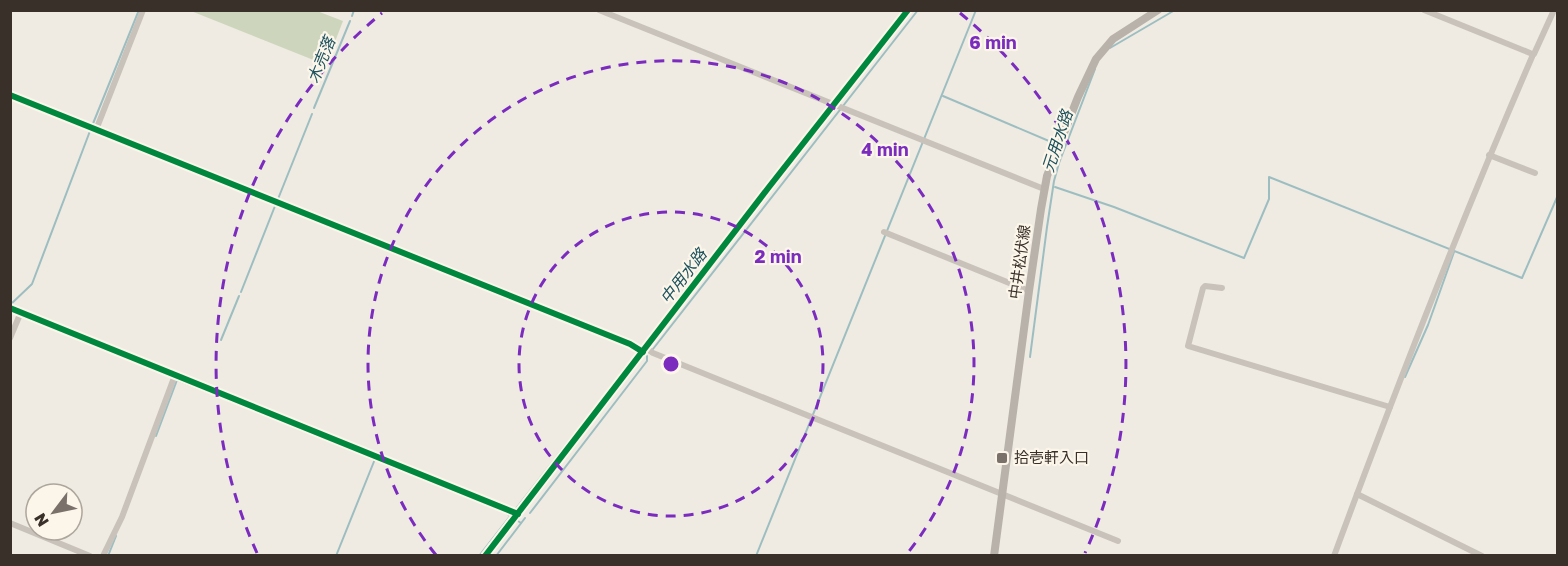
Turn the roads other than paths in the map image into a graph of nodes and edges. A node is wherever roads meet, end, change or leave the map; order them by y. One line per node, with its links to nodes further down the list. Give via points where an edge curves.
1 (143, 10): 10 (street)
2 (599, 10): 9 (street)
3 (908, 10): 9 (street)
4 (1158, 10): 13 (main road, 中井松伏線, via 1113,39 1096,59)
5 (1424, 10): 7 (street)
6 (1554, 10): 7 (street)
7 (1532, 54): 11 (street)
8 (10, 95): 10 (street)
9 (833, 105): 13 (street); 20 (street)
10 (96, 130): 20 (street)
11 (1489, 155): 12 (street); 22 (street)
12 (1535, 173)
13 (1044, 189): 16 (main road, 中井松伏線)
14 (884, 232): 16 (street)
15 (1222, 288): 22 (street, via 1203,288 1188,346)
16 (1029, 291): 23 (main road, 中井松伏線)
17 (10, 308): 18 (street)
18 (21, 312): 19 (street); 21 (street)
19 (10, 338)
20 (642, 349): 23 (street); 25 (street)
21 (175, 375): 25 (street); 29 (street)
22 (1390, 407): 24 (street)
23 (1002, 494): 27 (street); 31 (main road, 中井松伏線)
24 (1357, 494): 32 (street); 33 (street)
25 (518, 514): 30 (street)
26 (10, 523): 28 (street)
27 (1118, 542)
28 (90, 555)
29 (104, 555)
30 (485, 555)
31 (994, 555)
32 (1334, 555)
33 (1482, 555)

